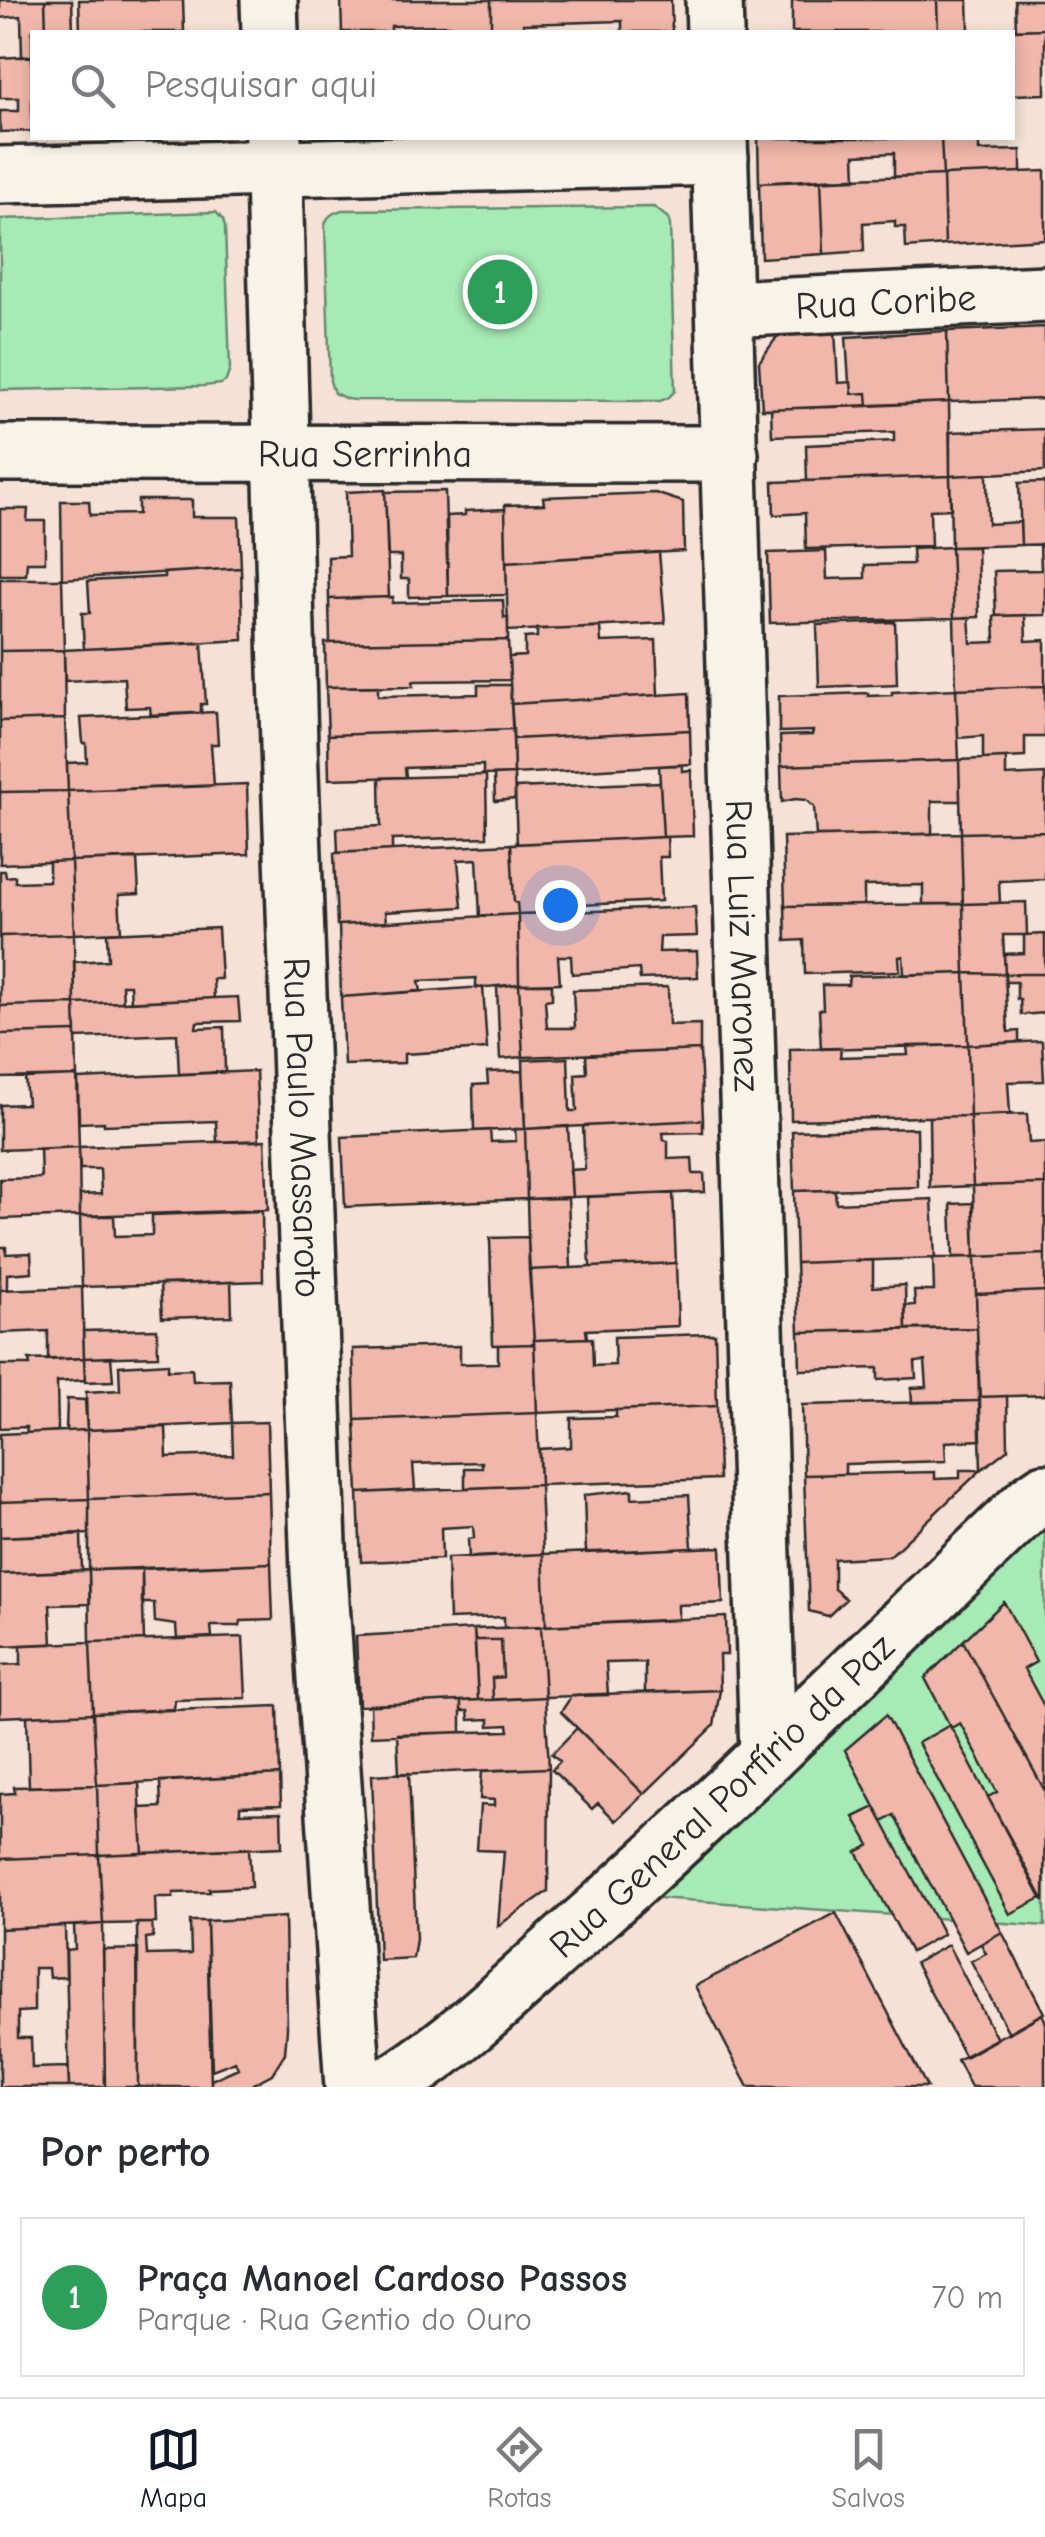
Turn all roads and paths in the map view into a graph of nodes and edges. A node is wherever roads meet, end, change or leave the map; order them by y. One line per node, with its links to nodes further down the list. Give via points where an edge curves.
1 (270, 0): 3 (street)
2 (714, 0): 4 (street)
3 (270, 30)
4 (715, 30)
5 (720, 147): 6 (street); 9 (street, Rua Luiz Maronez)
6 (274, 153): 7 (street); 11 (street, Rua Paulo Massaroto)
7 (0, 175)
8 (1045, 294): 9 (street, Rua Coribe)
9 (726, 309): 12 (street, Rua Luiz Maronez)
10 (0, 452): 11 (street, Rua Serrinha)
11 (282, 453): 12 (street, Rua Serrinha); 16 (street, Rua Paulo Massaroto, via 319,1572)
12 (730, 454): 14 (street, Rua Luiz Maronez)
13 (1045, 1492): 14 (street, Rua General Porfírio da Paz)
14 (768, 1754): 15 (street, Rua General Porfírio da Paz)
15 (407, 2081)
16 (353, 2087)

